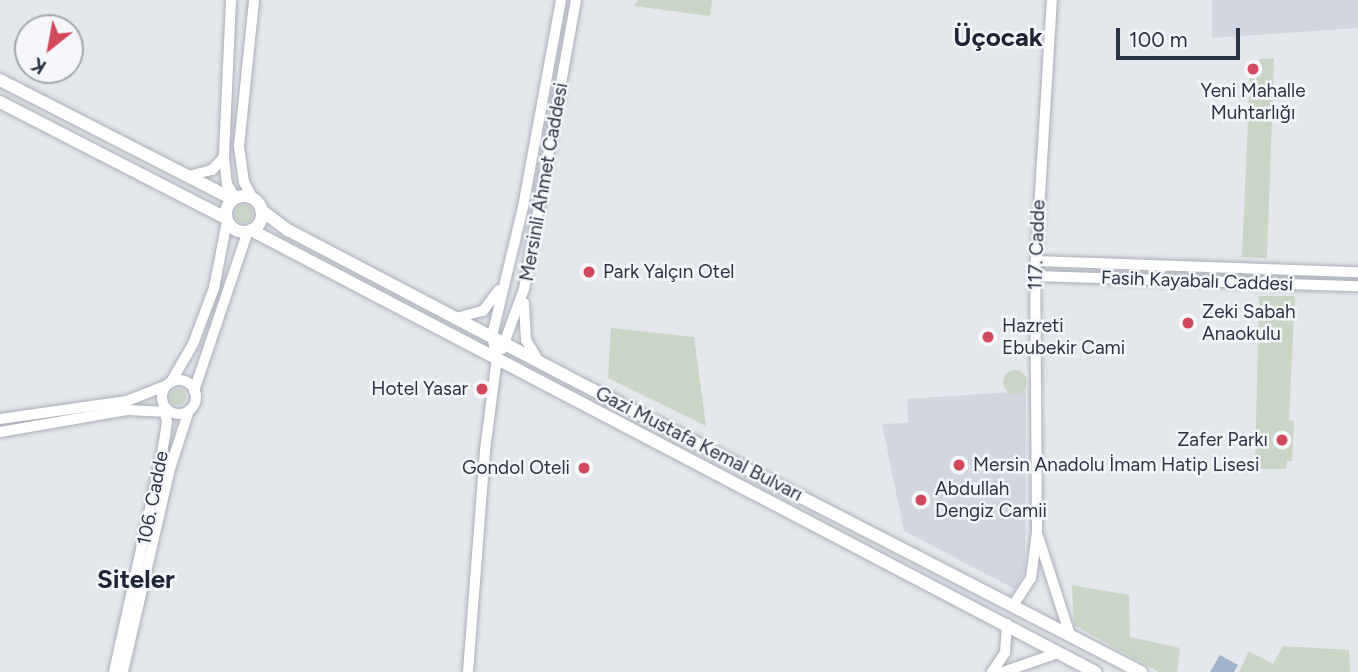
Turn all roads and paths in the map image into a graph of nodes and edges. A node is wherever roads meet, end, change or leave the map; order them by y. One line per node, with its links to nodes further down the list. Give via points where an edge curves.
1 (231, 0): 8 (main road)
2 (254, 0): 12 (main road, via 239,146)
3 (561, 0): 9 (main road, Mersinli Ahmet Caddesi)
4 (576, 0): 11 (main road, Mersinli Ahmet Caddesi)
5 (1052, 0): 17 (main road, 117. Cadde)
6 (0, 80): 10 (highway)
7 (0, 102): 15 (highway)
8 (224, 157): 10 (main road, via 212,170); 13 (main road)
9 (529, 173): 11 (main road); 20 (main road, Mersinli Ahmet Caddesi)
10 (189, 176): 13 (highway)
11 (544, 187): 22 (main road, Mersinli Ahmet Caddesi)
12 (251, 197): 13 (highway); 14 (highway)
13 (234, 199): 15 (highway)
14 (261, 210): 16 (highway, via 259,224); 23 (highway, Gazi Mustafa Kemal Bulvarı, via 288,230)
15 (227, 220): 16 (highway, via 234,229); 28 (main road, via 214,288 193,344)
16 (250, 230): 26 (highway, Gazi Mustafa Kemal Bulvarı); 29 (main road)
17 (1036, 261): 18 (main road, Fasih Kayabalı Caddesi); 19 (main road, 117. Cadde)
18 (1358, 272)
19 (1035, 276): 21 (main road, Fasih Kayabalı Caddesi); 34 (main road, 117. Cadde)
20 (504, 280): 23 (main road, via 483,310); 24 (main road, Mersinli Ahmet Caddesi)
21 (1358, 286)
22 (524, 289): 25 (main road, Mersinli Ahmet Caddesi); 27 (main road, via 526,340)
23 (456, 318): 24 (highway, Gazi Mustafa Kemal Bulvarı)
24 (492, 336): 25 (highway, Gazi Mustafa Kemal Bulvarı); 26 (main road, Mersinli Ahmet Caddesi)
25 (504, 343): 26 (main road, Mersinli Ahmet Caddesi); 27 (highway, Gazi Mustafa Kemal Bulvarı)
26 (497, 359): 36 (highway, Gazi Mustafa Kemal Bulvarı); 41 (main road, Mersinli Ahmet Caddesi, via 480,504)
27 (540, 362): 35 (highway, Gazi Mustafa Kemal Bulvarı)
28 (169, 384): 29 (main road, via 187,383); 30 (main road, via 162,395); 32 (main road, via 127,401)
29 (194, 391): 31 (main road)
30 (167, 410): 31 (main road); 33 (main road, via 127,410); 39 (main road, 106. Cadde, via 162,454)
31 (189, 410): 40 (main road, 106. Cadde, via 169,472)
32 (0, 419)
33 (0, 432)
34 (1037, 532): 35 (main road, 117. Cadde, via 1031,578); 37 (main road, 117. Cadde)
35 (1014, 604): 37 (highway, Gazi Mustafa Kemal Bulvarı)
36 (1007, 624): 38 (highway, Gazi Mustafa Kemal Bulvarı); 42 (main road, via 1005,653)
37 (1069, 632): 45 (highway, Gazi Mustafa Kemal Bulvarı)
38 (1058, 653): 43 (main road); 44 (highway, Gazi Mustafa Kemal Bulvarı)
39 (114, 672)
40 (123, 672)
41 (468, 672)
42 (992, 672)
43 (1003, 672)
44 (1096, 672)
45 (1141, 672)

